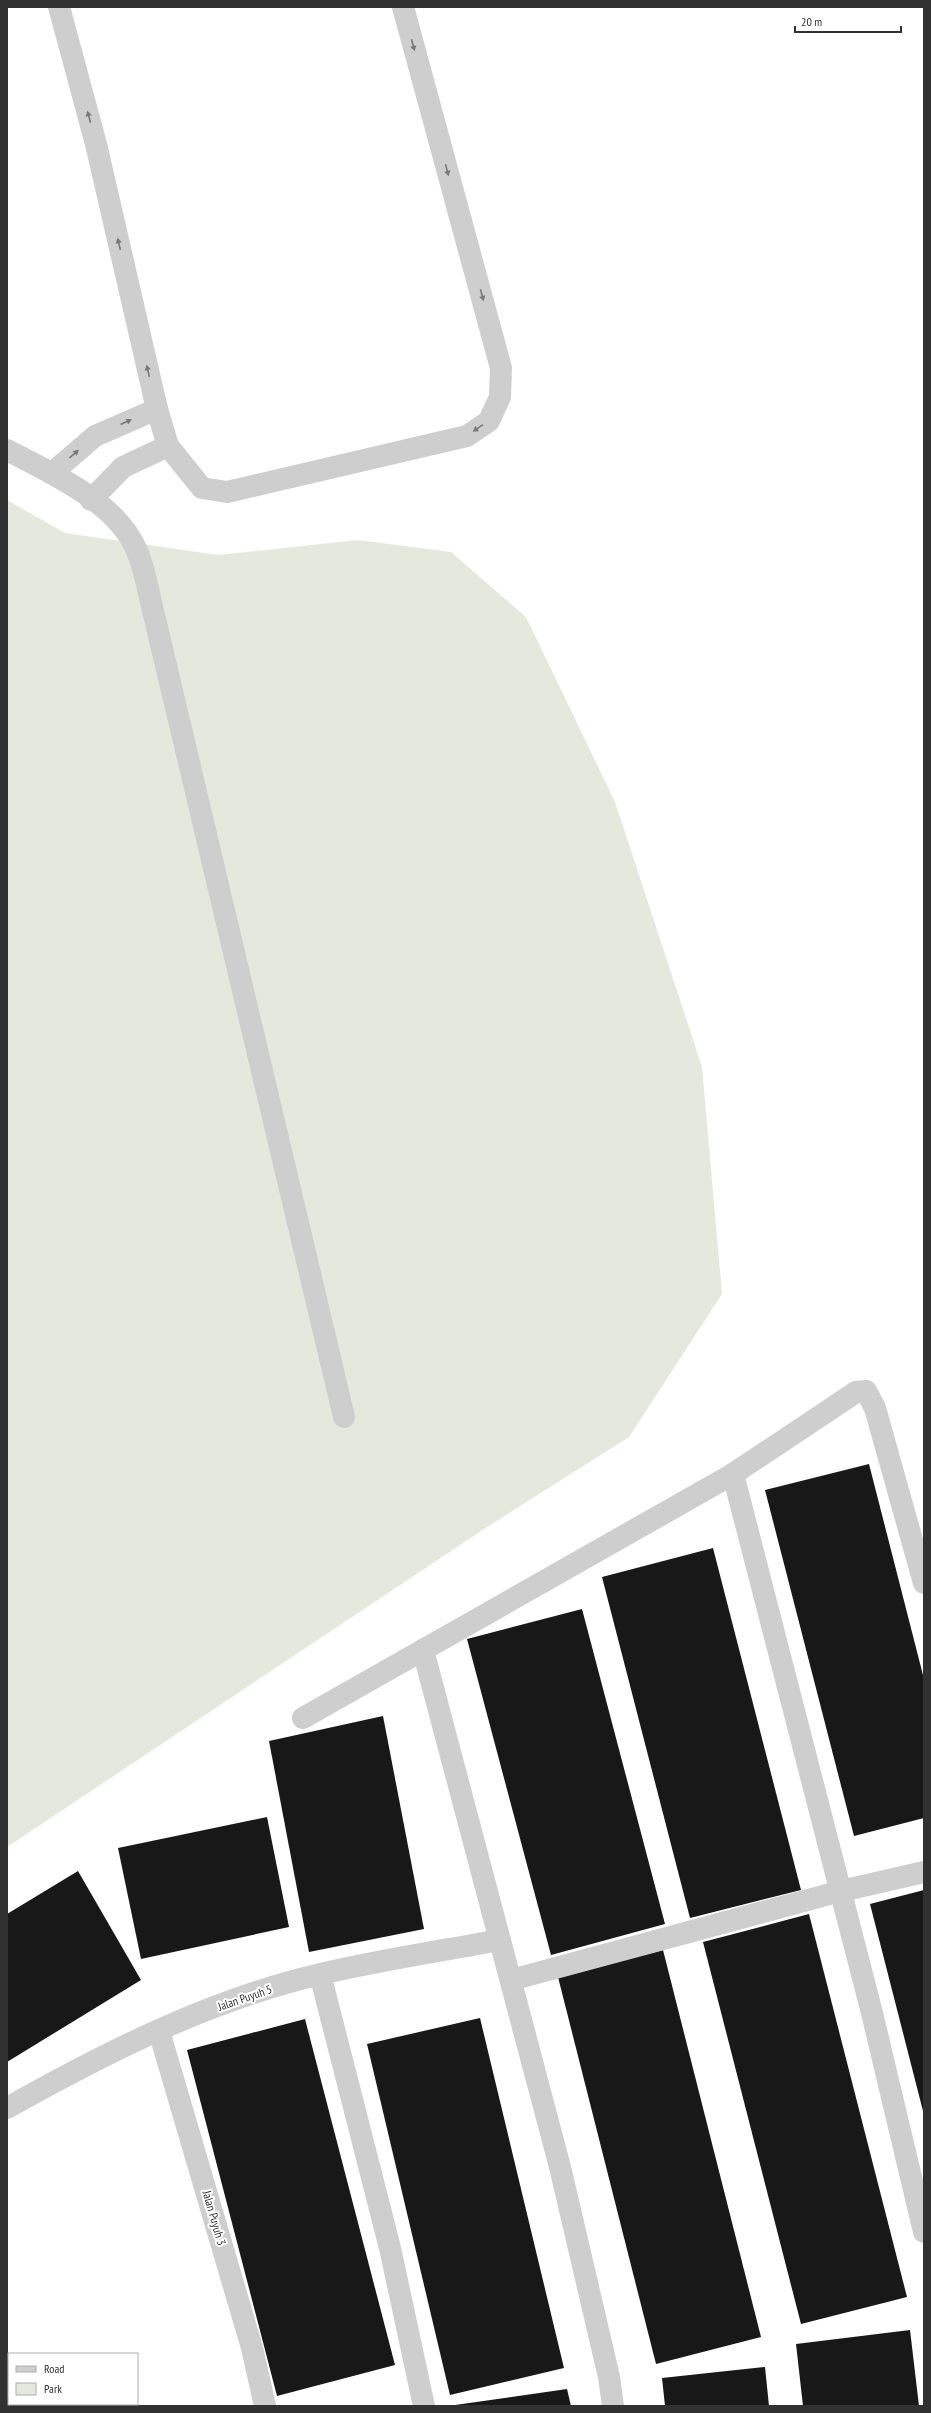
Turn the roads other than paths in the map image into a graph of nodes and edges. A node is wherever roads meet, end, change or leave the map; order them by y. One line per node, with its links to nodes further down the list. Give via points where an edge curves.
1 (59, 7): 3 (street, one-way to 1, via 96,144)
2 (403, 7): 4 (street, one-way to 4, via 502,368 500,397 489,420 467,436 227,492 202,488)
3 (157, 408): 4 (street); 6 (street, one-way to 3, via 95,436)
4 (168, 446): 7 (street, via 123,467)
5 (7, 450): 6 (street)
6 (52, 473): 7 (street, via 74,484)
7 (92, 500): 8 (street, via 117,518 137,551)
8 (344, 1417)
9 (733, 1474): 10 (street, via 856,1392 866,1391 875,1408); 11 (street); 14 (street)
10 (924, 1582)
11 (423, 1650): 12 (street); 15 (street)
12 (303, 1718)
13 (924, 1872): 14 (street)
14 (841, 1891): 17 (street); 20 (street)
15 (500, 1940): 16 (street, Jalan Puyuh 5); 17 (street)
16 (320, 1974): 18 (street, Jalan Puyuh 5, via 231,2001); 22 (street, via 390,2248)
17 (510, 1980): 23 (street, via 560,2167 609,2377)
18 (159, 2031): 19 (street, Jalan Puyuh 5, via 56,2080); 21 (street, Jalan Puyuh 3, via 252,2348)
19 (7, 2108)
20 (924, 2232)
21 (265, 2406)
22 (424, 2406)
23 (613, 2406)

